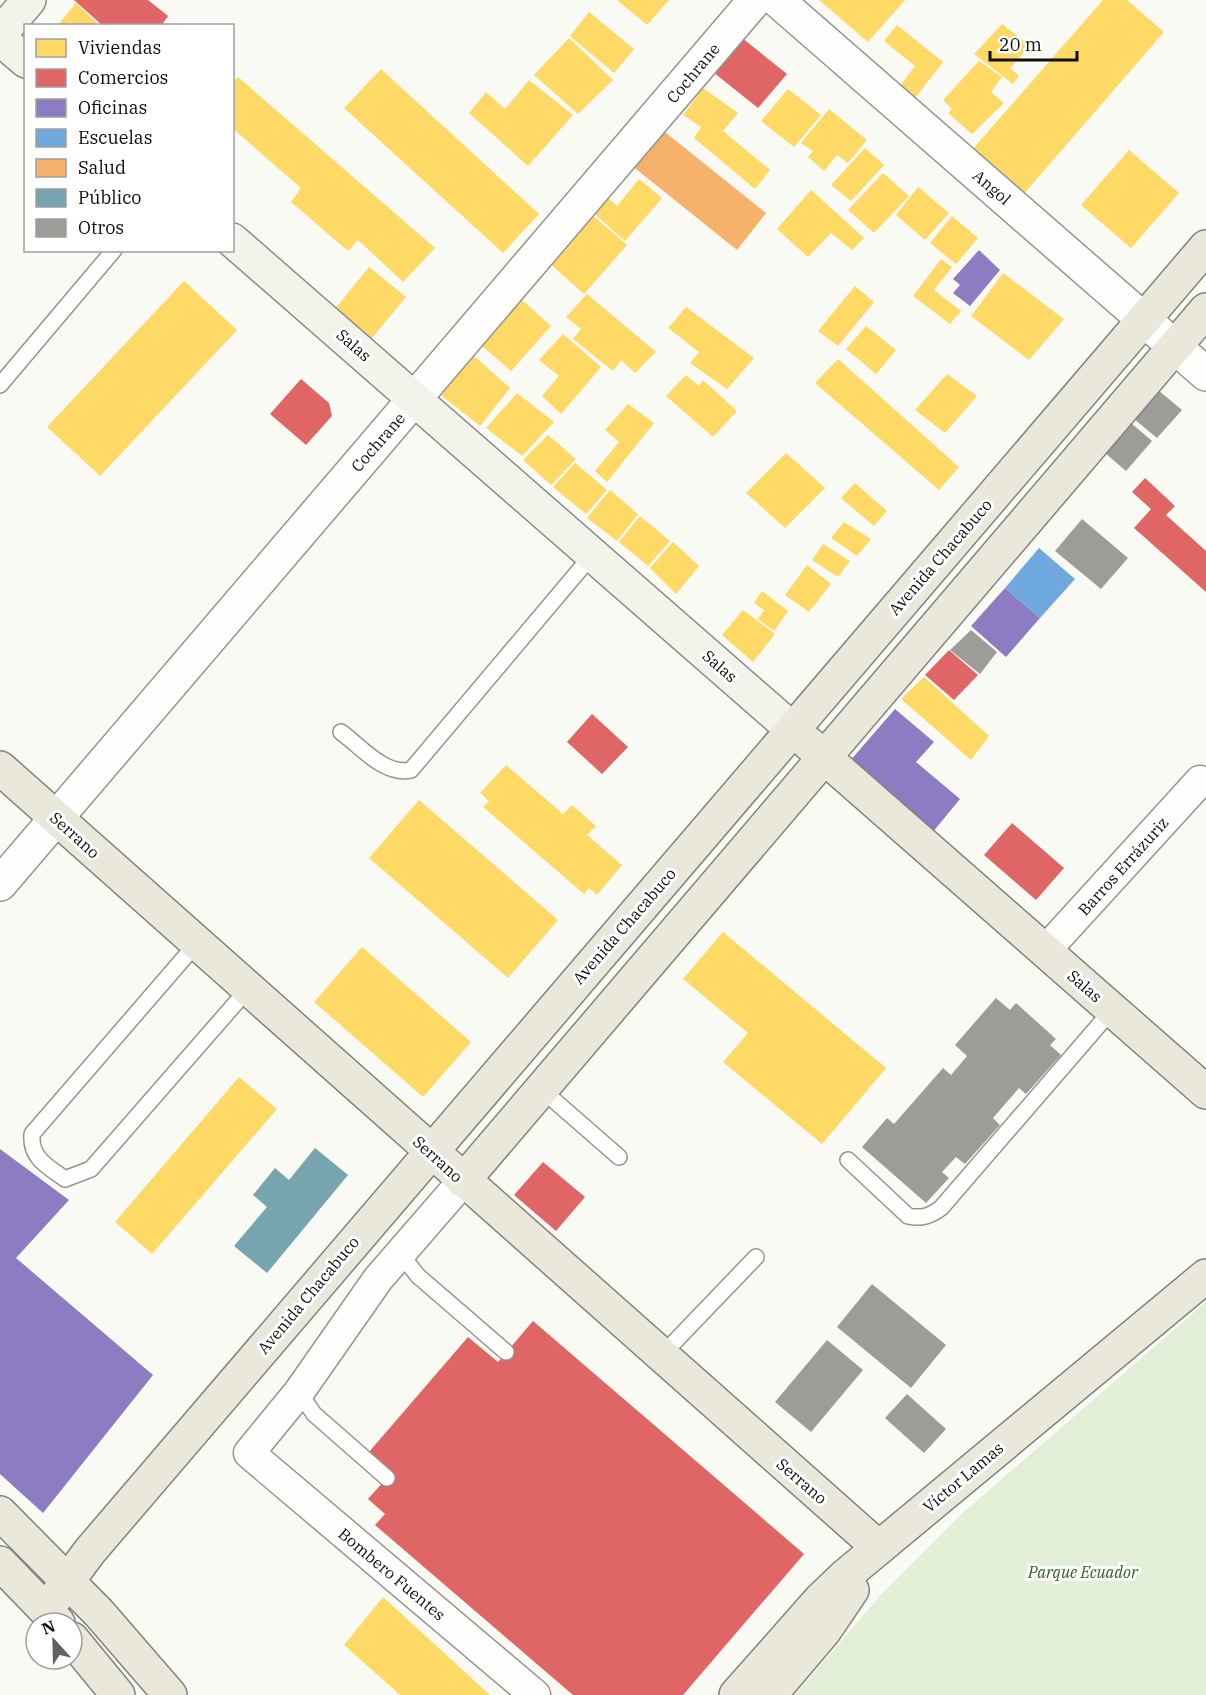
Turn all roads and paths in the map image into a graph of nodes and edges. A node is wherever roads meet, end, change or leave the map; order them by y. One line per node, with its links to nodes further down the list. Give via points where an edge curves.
1 (29, 0): 4 (main road)
2 (755, 0): 15 (street, Cochrane)
3 (777, 0): 11 (street, Angol)
4 (0, 33)
5 (0, 39): 6 (main road)
6 (24, 59)
7 (234, 242): 15 (main road, Salas)
8 (1206, 247): 11 (main road, Avenida Chacabuco)
9 (112, 252): 14 (lane)
10 (1206, 310): 12 (main road)
11 (1143, 319): 12 (street, Angol); 17 (main road, Avenida Chacabuco)
12 (1174, 346): 13 (street, Angol); 19 (main road)
13 (1206, 374)
14 (0, 385)
15 (416, 398): 16 (main road, Salas); 22 (street, Cochrane)
16 (593, 554): 17 (main road, Salas); 18 (lane, via 411,770 400,773 388,768)
17 (792, 729): 19 (main road, Salas); 30 (main road, Avenida Chacabuco)
18 (341, 732)
19 (824, 758): 25 (main road, Salas); 28 (main road)
20 (0, 768): 22 (main road, Serrano)
21 (1200, 781): 25 (street, Barros Errázuriz)
22 (56, 818): 23 (street, Cochrane); 24 (main road, Serrano)
23 (0, 884)
24 (197, 943): 26 (main road, Serrano); 26 (lane, via 32,1134 35,1156 64,1179 91,1169)
25 (1045, 951): 27 (main road, Salas)
26 (248, 989): 30 (main road, Serrano)
27 (1112, 1010): 29 (main road, Salas); 32 (lane, via 930,1216 908,1216)
28 (541, 1089): 31 (lane); 33 (main road)
29 (1206, 1092)
30 (430, 1152): 33 (main road, Serrano); 44 (main road, Avenida Chacabuco)
31 (619, 1157)
32 (848, 1160)
33 (463, 1181): 34 (street); 38 (main road, Serrano)
34 (404, 1250): 37 (lane, via 418,1276); 39 (street, via 378,1279)
35 (756, 1257): 38 (lane)
36 (1206, 1276): 42 (main road, Víctor Lamas)
37 (507, 1352)
38 (661, 1356): 42 (main road, Serrano)
39 (299, 1392): 40 (lane, via 315,1414); 50 (street, Bombero Fuentes, via 249,1453)
40 (387, 1478)
41 (0, 1513): 44 (main road)
42 (878, 1547): 51 (main road, Víctor Lamas, via 820,1600); 52 (main road, via 825,1630)
43 (0, 1563): 45 (main road)
44 (68, 1580): 46 (main road, Avenida Chacabuco); 49 (main road)
45 (48, 1611)
46 (55, 1611)
47 (84, 1654): 48 (main road)
48 (118, 1695)
49 (170, 1695)
50 (535, 1695)
51 (736, 1695)
52 (770, 1695)

